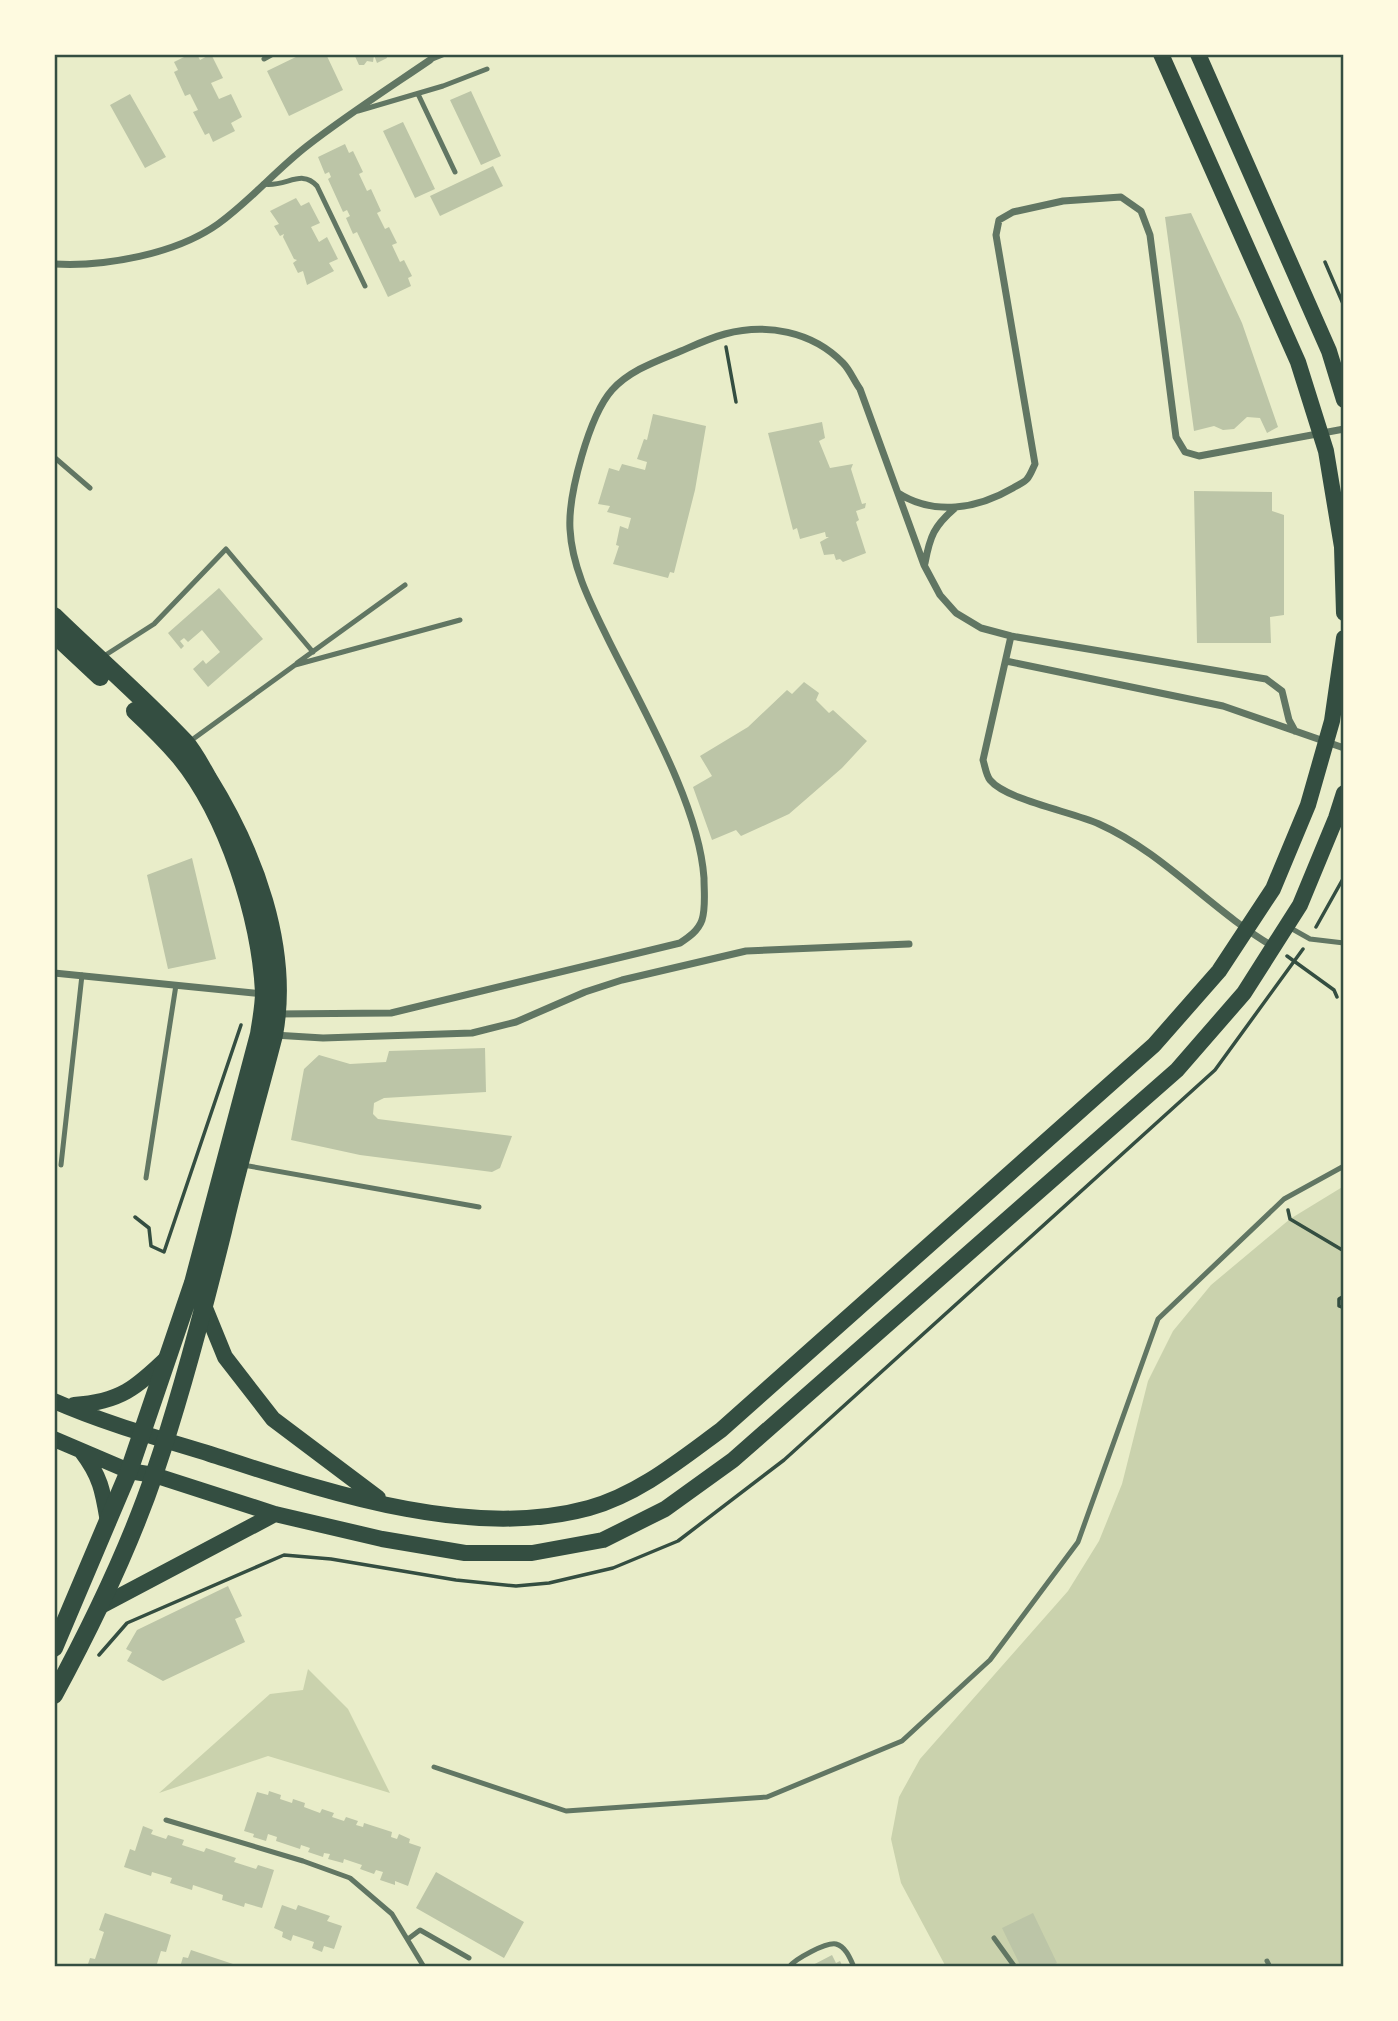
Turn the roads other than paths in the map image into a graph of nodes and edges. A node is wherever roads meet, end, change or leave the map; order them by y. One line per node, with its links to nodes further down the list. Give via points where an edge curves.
1 (274, 54): 5 (lane)
2 (445, 54): 6 (lane)
3 (1161, 54): 16 (main road, via 1298,362)
4 (1198, 54): 14 (main road, via 1329,351)
5 (264, 59)
6 (430, 60): 9 (street)
7 (487, 69): 8 (lane)
8 (418, 94): 9 (lane); 10 (lane)
9 (352, 113): 11 (street)
10 (455, 172)
11 (263, 184): 12 (street, via 219,224 188,242 154,253 82,265); 13 (lane, via 310,178)
12 (54, 264)
13 (365, 286)
14 (1344, 400)
15 (1344, 429): 16 (street)
16 (1321, 435): 20 (street, via 1199,456 1185,452 1177,437 1150,235 1141,211 1121,197 1063,201 1013,212 999,220 996,235 1035,464 1027,479 999,496); 23 (main road, via 1342,547)
17 (54, 457): 18 (lane)
18 (90, 488)
19 (896, 492): 20 (street, via 914,504); 21 (street); 47 (street, via 860,389 844,364 822,345 797,334 760,329 724,334 650,363 613,389 601,406 573,483 569,507 574,555 585,591 690,815 702,862 705,901 701,921 680,943 391,1013)
20 (956, 508): 21 (street, via 938,523)
21 (924, 565): 27 (street, via 956,613 981,628)
22 (405, 585): 29 (lane)
23 (1344, 613)
24 (54, 616): 31 (highway)
25 (460, 620): 32 (lane)
26 (54, 634): 31 (highway)
27 (1011, 636): 30 (street); 33 (street, via 1266,679 1282,691)
28 (1344, 638): 34 (main road)
29 (313, 652): 31 (lane, via 226,549 154,624); 32 (lane)
30 (1006, 661): 33 (street, via 1223,706); 39 (street, via 983,760 989,779 1002,791 1115,832)
31 (94, 663): 35 (highway)
32 (295, 665): 35 (lane)
33 (1295, 731): 34 (street)
34 (1326, 741): 36 (street); 39 (main road, via 1308,805 1273,889)
35 (181, 748): 46 (highway, via 239,869 257,931); 47 (highway, via 228,811 254,869 272,931 278,994)
36 (1344, 748)
37 (1344, 793): 38 (main road, via 1300,905)
38 (1287, 926): 40 (lane, via 1310,939); 42 (main road)
39 (1246, 931): 42 (street); 63 (main road, via 1219,971 1154,1045 721,1430 650,1482 590,1507 528,1519 466,1517)
40 (1344, 943)
41 (909, 944): 48 (street, via 746,951 622,980 516,1022 472,1032 395,1037)
42 (1274, 947): 64 (main road, via 1244,993 1177,1070 733,1460 665,1509 603,1540 532,1553 465,1553)
43 (54, 973): 44 (street)
44 (82, 975): 45 (street); 50 (lane)
45 (176, 985): 46 (street); 52 (lane)
46 (257, 993): 47 (highway)
47 (270, 1014): 48 (highway)
48 (267, 1035): 49 (highway)
49 (233, 1163): 53 (lane); 54 (highway); 55 (highway)
50 (61, 1165)
51 (1344, 1166): 69 (lane, via 1284,1199 1158,1319 1079,1542 990,1660 902,1741 767,1797 566,1811)
52 (146, 1178)
53 (479, 1207)
54 (205, 1308): 59 (highway); 63 (main road, via 225,1357 273,1419)
55 (168, 1357): 56 (main road, via 118,1398 97,1404); 57 (highway)
56 (60, 1403): 57 (main road)
57 (143, 1433): 59 (main road); 61 (highway)
58 (54, 1439): 60 (main road)
59 (166, 1440): 62 (highway); 63 (main road)
60 (81, 1450): 61 (main road); 65 (main road, via 96,1471)
61 (129, 1471): 62 (main road); 65 (highway)
62 (154, 1475): 64 (main road); 66 (highway)
63 (385, 1504)
64 (275, 1514): 66 (main road)
65 (108, 1522): 67 (highway)
66 (101, 1606): 68 (highway)
67 (54, 1648)
68 (54, 1695)
69 (434, 1767)
70 (166, 1820): 72 (lane, via 350,1878 388,1908)
71 (994, 1938): 77 (lane)
72 (408, 1939): 73 (lane, via 420,1930); 74 (lane)
73 (469, 1958)
74 (424, 1967)
75 (789, 1967): 76 (lane, via 837,1944 846,1950)
76 (854, 1967)
77 (1015, 1967)

